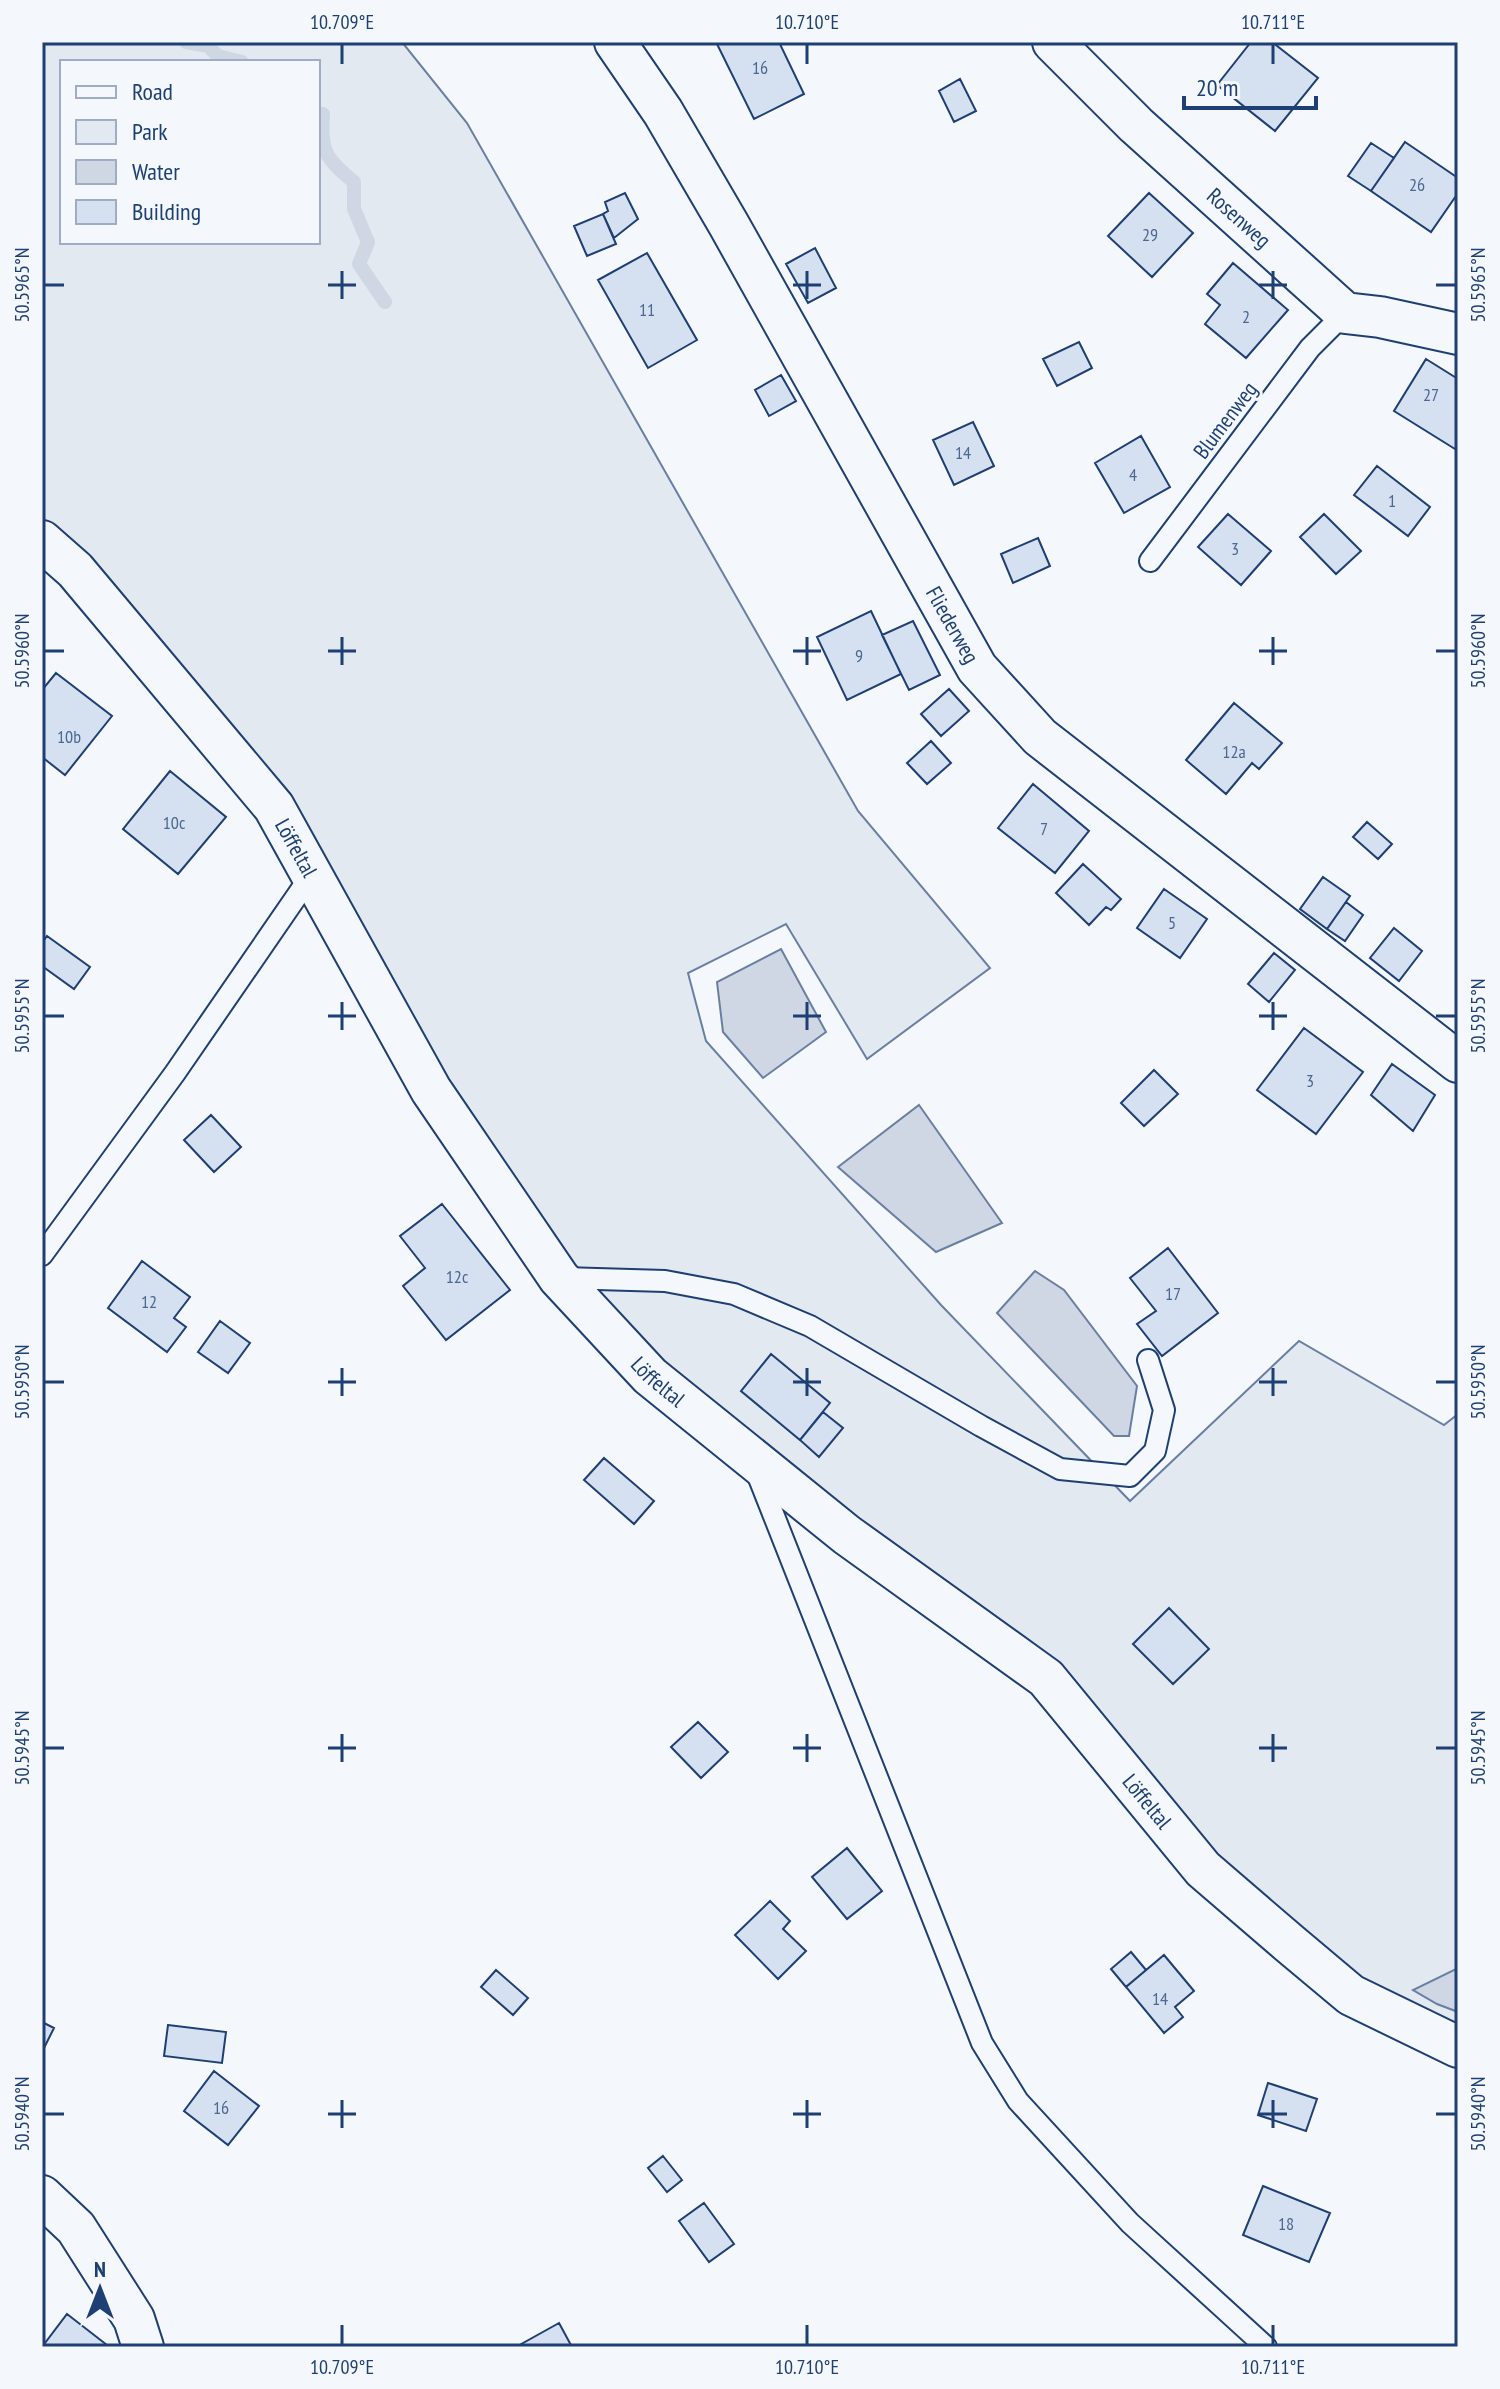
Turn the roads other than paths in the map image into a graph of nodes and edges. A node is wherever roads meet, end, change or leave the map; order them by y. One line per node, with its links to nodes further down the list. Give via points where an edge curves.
1 (615, 42): 8 (street, Fliederweg, via 722,212 977,668 1040,737)
2 (1053, 42): 3 (street, Rosenweg, via 1136,125)
3 (1345, 313): 4 (street); 6 (lane, Blumenweg, via 1310,348)
4 (1458, 334)
5 (42, 541): 7 (street, Löffeltal, via 75,570 274,807)
6 (1150, 561)
7 (312, 874): 9 (lane); 10 (street, Löffeltal, via 431,1090)
8 (1458, 1062)
9 (42, 1255)
10 (559, 1278): 11 (lane, via 665,1281 734,1294 810,1326 1060,1469 1130,1476 1155,1451 1164,1410); 12 (street, Löffeltal, via 650,1376)
11 (1148, 1360)
12 (751, 1458): 13 (street, Löffeltal, via 847,1535 1046,1678 1203,1869 1351,1995); 16 (lane, via 982,2043 1018,2101 1130,2223)
13 (1458, 2047)
14 (42, 2196): 15 (street, via 76,2228 134,2319)
15 (143, 2347)
16 (1266, 2347)

